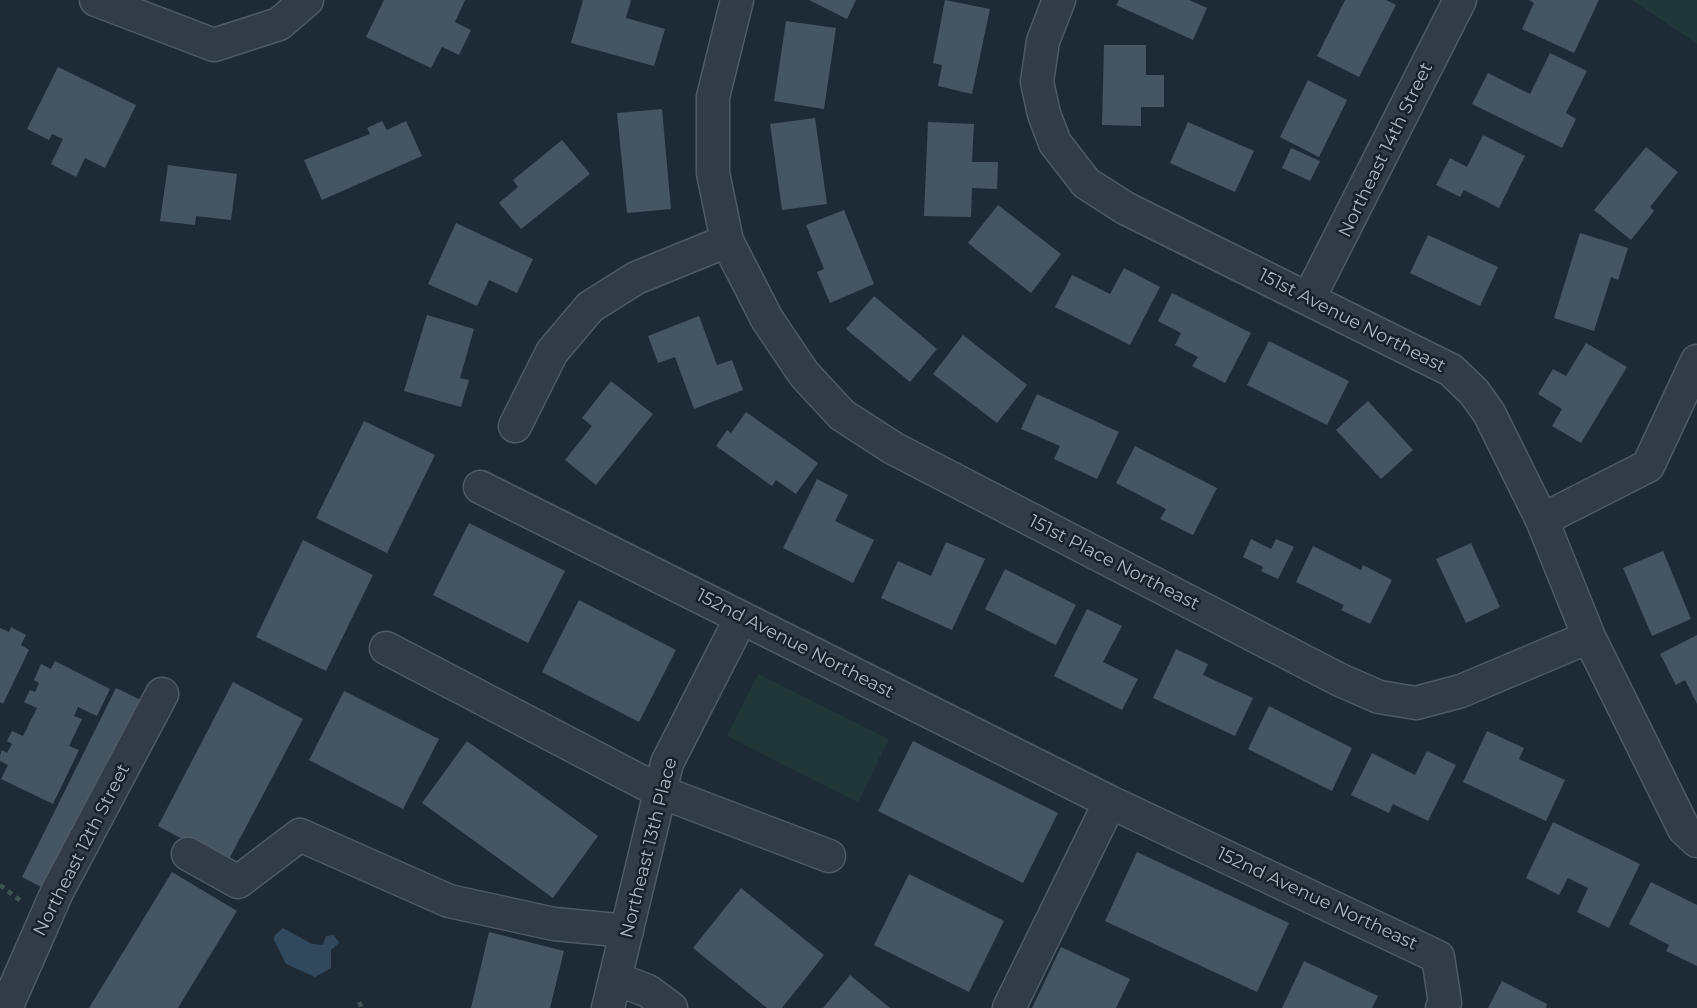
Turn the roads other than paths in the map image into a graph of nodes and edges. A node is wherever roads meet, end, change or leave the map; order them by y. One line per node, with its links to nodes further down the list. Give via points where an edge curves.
1 (96, 0): 2 (street, via 214,45 279,24)
2 (307, 0)
3 (737, 0): 6 (street, via 713,97 713,173)
4 (1059, 0): 7 (street, 151st Avenue Northeast, via 1043,41 1037,82 1055,143 1086,183)
5 (1460, 0): 7 (street, Northeast 14th Street)
6 (727, 241): 9 (street, via 636,278 590,307 552,352); 13 (street, 151st Place Northeast, via 767,320 804,374 842,415 893,448 1340,680 1379,697 1416,704 1461,691)
7 (1309, 298): 11 (street, 151st Avenue Northeast, via 1451,370 1489,413)
8 (1697, 361): 11 (street, via 1648,466)
9 (515, 426)
10 (480, 487): 12 (street, 152nd Avenue Northeast)
11 (1542, 520): 13 (street, 151st Avenue Northeast)
12 (741, 618): 16 (street, Northeast 13th Place, via 667,763); 17 (street, 152nd Avenue Northeast)
13 (1588, 638): 18 (street, 151st Avenue Northeast, via 1684,829)
14 (386, 648): 16 (street)
15 (162, 694): 23 (street, Northeast 12th Street, via 57,892)
16 (661, 792): 20 (street); 21 (street, Northeast 13th Place)
17 (1110, 802): 25 (street); 26 (street, 152nd Avenue Northeast, via 1438,957)
18 (1697, 841)
19 (188, 854): 21 (street, via 238,883 300,835 449,901 554,924)
20 (829, 856)
21 (627, 931): 22 (street, Northeast 13th Place)
22 (613, 994): 24 (street, via 648,991)
23 (6, 1008)
24 (671, 1008)
25 (1009, 1008)
26 (1442, 1008)

